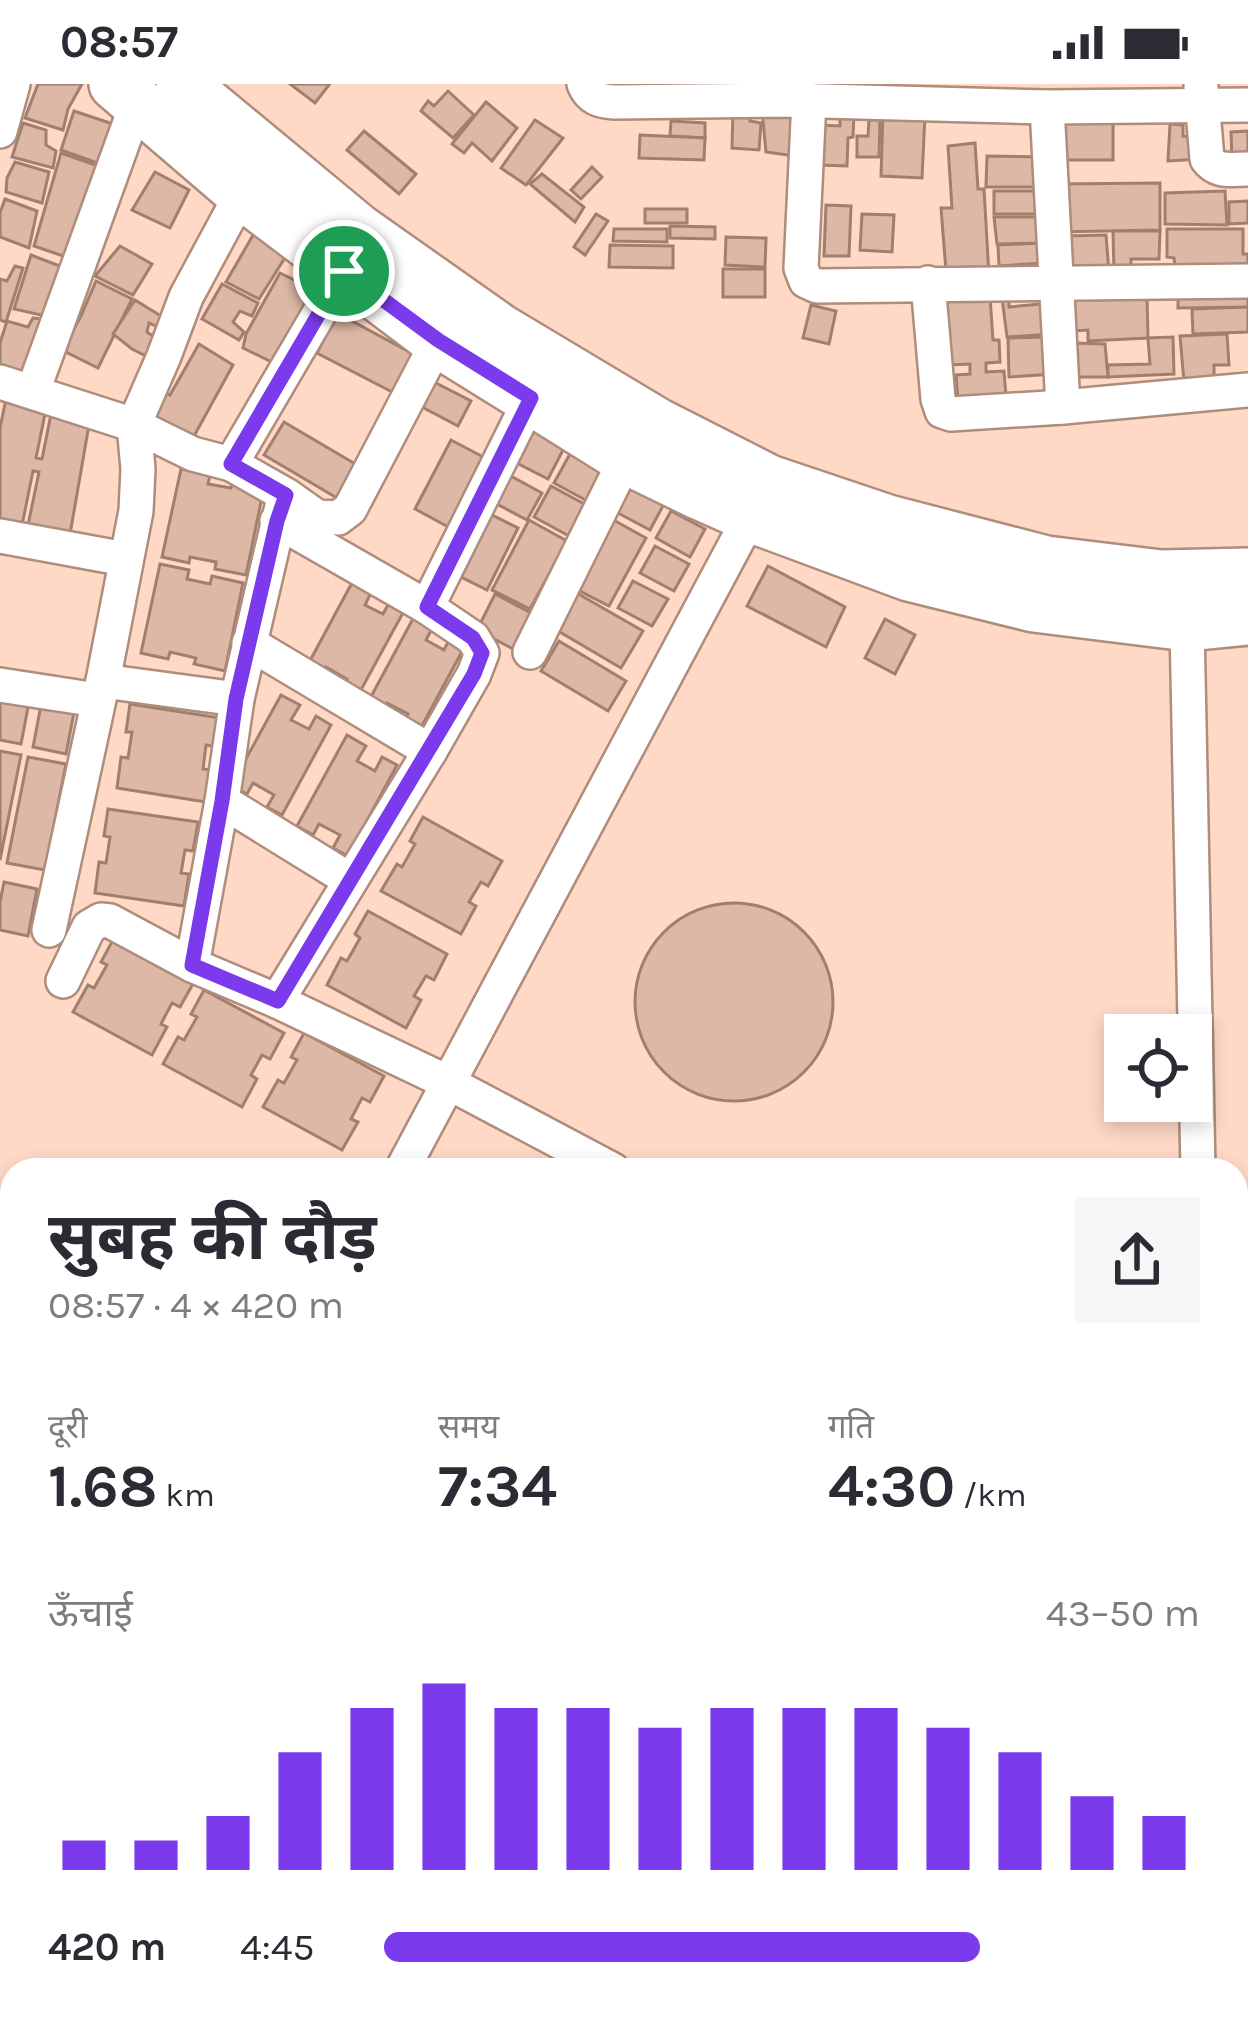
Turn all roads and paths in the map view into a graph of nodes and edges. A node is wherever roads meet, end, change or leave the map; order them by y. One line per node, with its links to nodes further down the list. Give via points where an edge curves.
1 (13, 84): 9 (street)
2 (584, 84): 4 (street, via 588,94 614,102)
3 (144, 90): 11 (main road); 19 (street); 25 (main road)
4 (793, 94): 5 (street); 14 (street, via 806,280)
5 (983, 94): 7 (street)
6 (1201, 95): 7 (street); 8 (street); 10 (street, via 1207,159 1213,168)
7 (1047, 106): 15 (street)
8 (1248, 106)
9 (0, 131)
10 (1248, 169)
11 (242, 193): 12 (main road); 22 (street, via 186,297)
12 (344, 271): 16 (main road); 24 (street)
13 (1248, 281): 15 (street)
14 (928, 284): 15 (street); 21 (street, via 942,411)
15 (1057, 284): 21 (street)
16 (438, 340): 20 (main road); 26 (street, via 350,509 338,518)
17 (0, 382): 19 (street)
18 (1248, 390): 21 (street)
19 (33, 391): 22 (street)
20 (531, 398): 23 (main road); 30 (street)
21 (1064, 407)
22 (134, 425): 24 (street); 28 (street, via 136,511)
23 (626, 458): 25 (main road); 34 (street)
24 (231, 464): 26 (street)
25 (760, 498): 29 (main road, via 1046,562 1161,575); 32 (main road, via 909,574 1034,606); 45 (street)
26 (281, 508): 30 (street); 33 (street)
27 (0, 536): 28 (street)
28 (125, 559): 36 (street)
29 (1248, 574)
30 (427, 607): 38 (street, via 482,653)
31 (1248, 619): 32 (main road)
32 (1187, 625): 48 (street)
33 (249, 643): 37 (street); 38 (street)
34 (530, 652)
35 (0, 685): 36 (street)
36 (100, 690): 37 (street); 41 (street)
37 (236, 699): 39 (street)
38 (430, 751): 40 (street)
39 (222, 801): 40 (street); 42 (street)
40 (350, 880): 44 (street)
41 (49, 930)
42 (192, 965): 43 (street, via 101,920 89,927); 44 (street)
43 (63, 981)
44 (278, 1001): 45 (street)
45 (447, 1082): 46 (street); 47 (street)
46 (407, 1158)
47 (590, 1158)
48 (1198, 1158)

